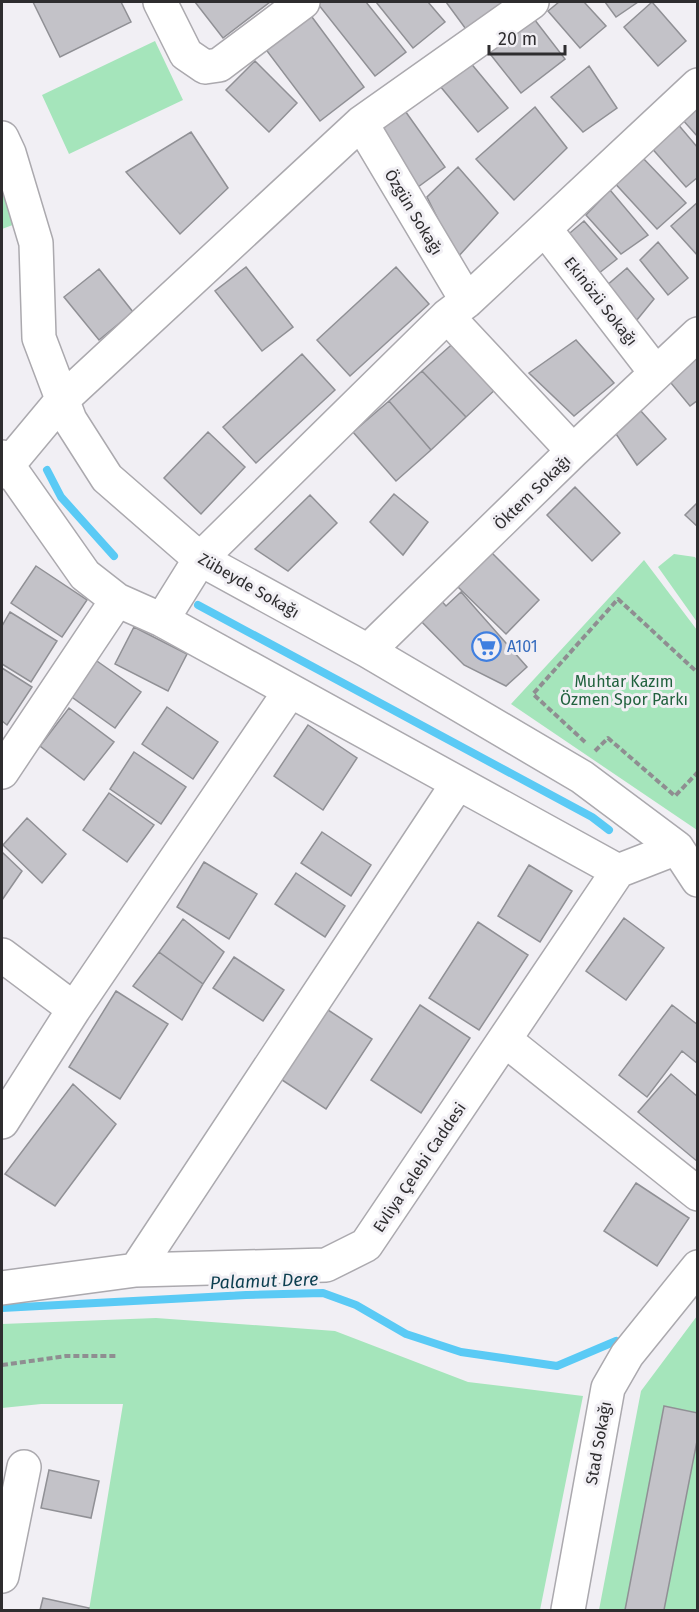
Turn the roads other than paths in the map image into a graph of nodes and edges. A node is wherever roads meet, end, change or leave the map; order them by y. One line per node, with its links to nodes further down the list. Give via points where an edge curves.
1 (160, 2): 2 (street, via 186,54 205,67 219,65)
2 (303, 2)
3 (532, 2): 5 (street)
4 (698, 85): 7 (street)
5 (361, 123): 8 (street, Özgün Sokağı); 11 (street)
6 (2, 138): 11 (street, Zübeyde Sokağı, via 36,243 39,338)
7 (546, 229): 8 (street); 10 (street, Ekinözü Sokağı)
8 (457, 308): 12 (street, Özgün Sokağı); 14 (street)
9 (698, 334): 10 (street, Öktem Sokağı)
10 (656, 373): 12 (street, Öktem Sokağı)
11 (62, 400): 13 (street); 14 (street, Zübeyde Sokağı, via 70,420 107,478)
12 (573, 452): 17 (street, Öktem Sokağı)
13 (3, 465): 15 (street, via 85,575)
14 (200, 559): 16 (street); 17 (street, Zübeyde Sokağı)
15 (117, 600): 16 (street); 19 (street)
16 (162, 620): 18 (street)
17 (368, 651): 21 (street, Zübeyde Sokağı, via 582,777)
18 (290, 691): 20 (street); 25 (street)
19 (2, 772)
20 (458, 783): 22 (street); 30 (street)
21 (677, 848): 22 (street); 23 (street, Zübeyde Sokağı)
22 (618, 871): 26 (street, Evliya Çelebi Caddesi)
23 (698, 880)
24 (2, 955): 25 (street)
25 (74, 1009): 27 (street)
26 (505, 1040): 28 (street); 30 (street, Evliya Çelebi Caddesi, via 366,1245 326,1265)
27 (2, 1122)
28 (698, 1194)
29 (698, 1267): 34 (street, Stad Sokağı, via 627,1355 608,1388)
30 (136, 1270): 31 (street, Evliya Çelebi Caddesi)
31 (2, 1288)
32 (24, 1467): 33 (street)
33 (2, 1576)
34 (568, 1611)

